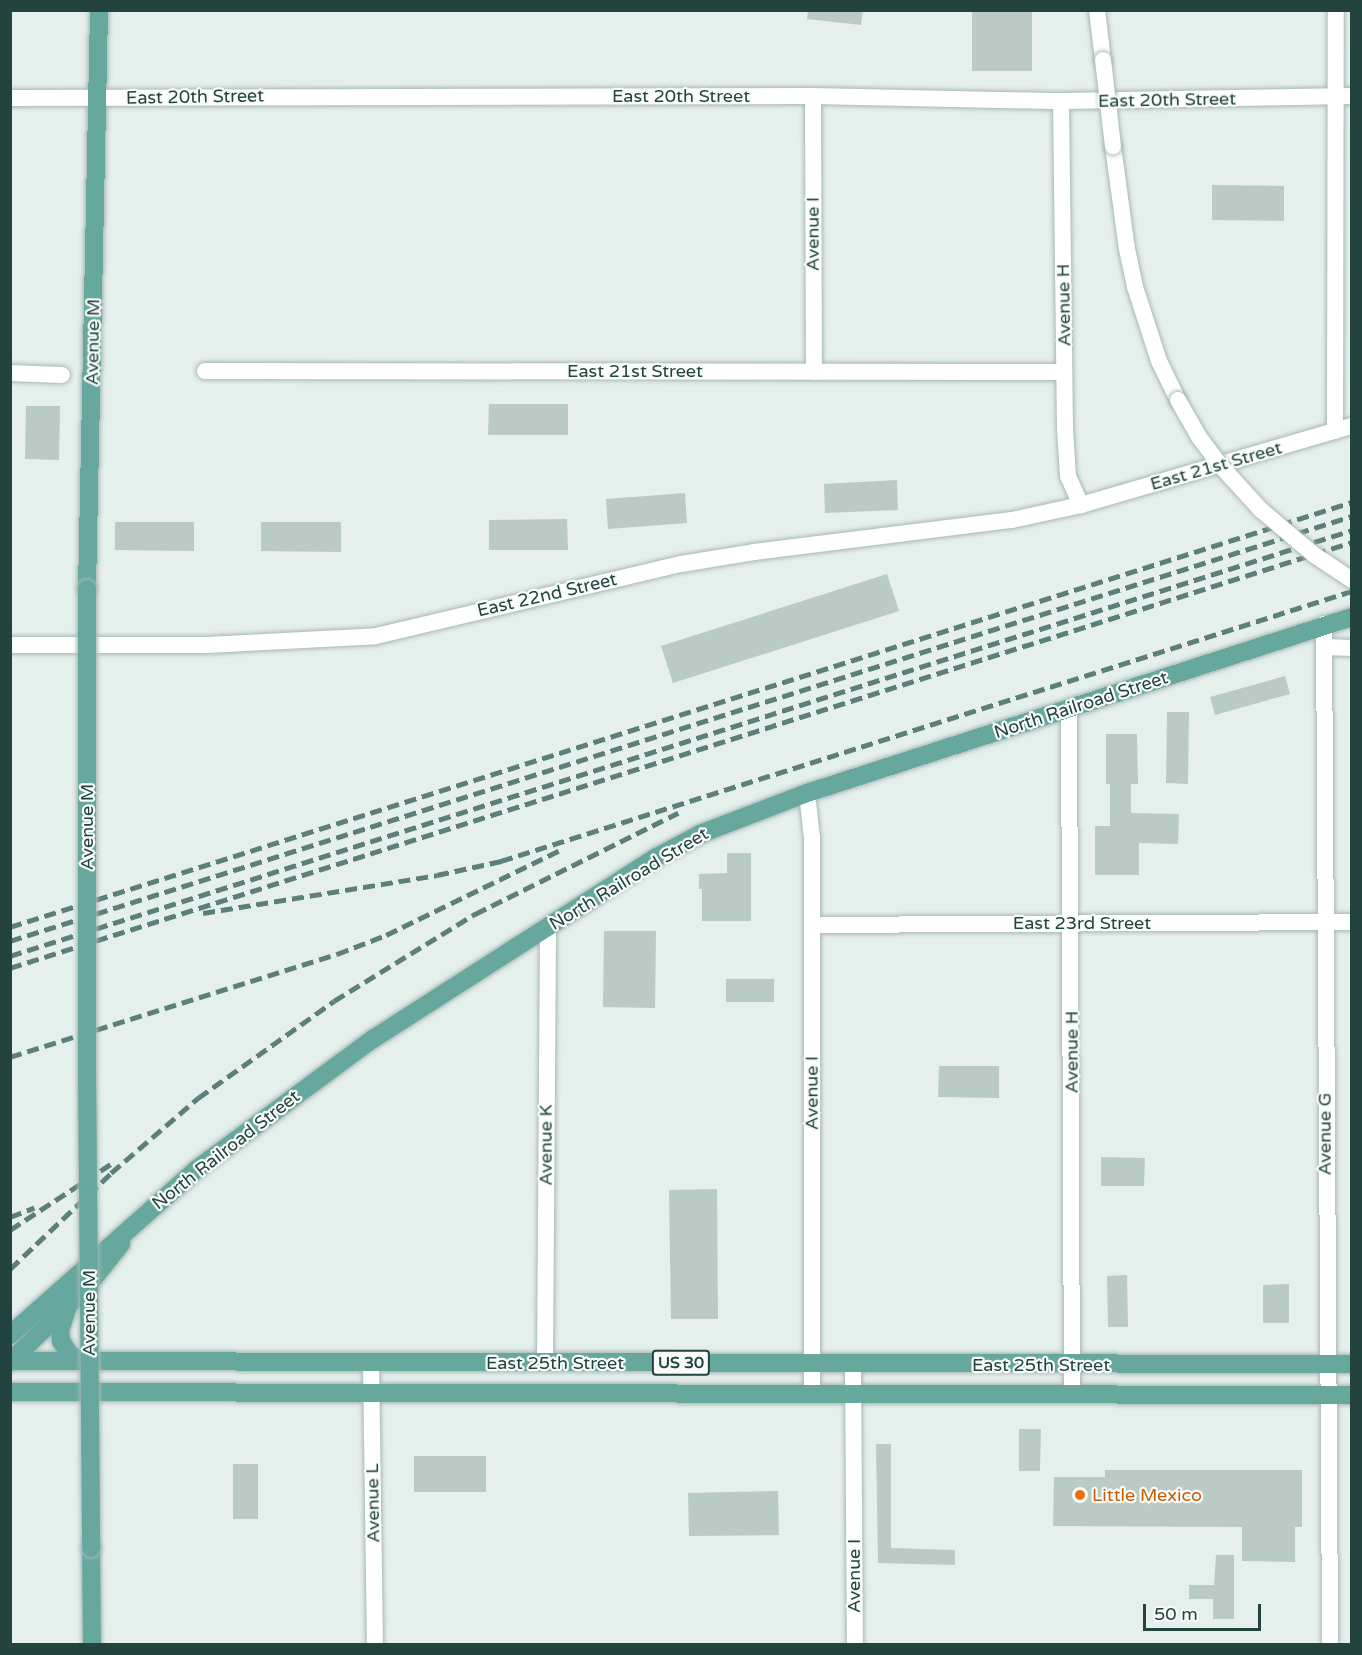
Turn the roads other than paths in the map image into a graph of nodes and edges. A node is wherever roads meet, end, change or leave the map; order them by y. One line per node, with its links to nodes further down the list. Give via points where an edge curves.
1 (99, 10): 7 (main road, Avenue M)
2 (1097, 10): 16 (street, bridge, via 1127,249 1159,361 1213,456 1261,510 1313,554)
3 (1336, 10): 5 (street)
4 (813, 96): 7 (street, East 20th Street); 8 (street, East 20th Street); 10 (street, Avenue I)
5 (1344, 96): 8 (street, East 20th Street); 14 (street)
6 (10, 98): 7 (street, East 20th Street)
7 (98, 98): 48 (main road, Avenue M, bridge, via 87,589)
8 (1061, 101): 11 (street, Avenue H)
9 (205, 371): 10 (street, East 21st Street)
10 (814, 372): 11 (street, East 21st Street)
11 (1064, 372): 15 (street, Avenue H, via 1068,476)
12 (10, 374): 13 (street)
13 (62, 375)
14 (1343, 428): 15 (street, East 21st Street)
15 (1081, 505): 19 (street, East 22nd Street, via 1012,520 681,564 376,636 207,645)
16 (1352, 580)
17 (1352, 616): 18 (main road, North Railroad Street)
18 (1324, 624): 20 (street, Avenue G); 22 (main road, North Railroad Street)
19 (10, 645)
20 (1324, 647): 21 (street); 25 (street, Avenue G)
21 (1352, 648)
22 (1069, 709): 23 (main road, North Railroad Street); 24 (street, Avenue H)
23 (807, 793): 27 (street, Avenue I, via 812,838); 28 (main road, North Railroad Street, via 700,834)
24 (1071, 922): 25 (street, East 23rd Street); 27 (street, East 23rd Street); 40 (street, Avenue H)
25 (1324, 922): 26 (street, East 23rd Street); 38 (street, Avenue G)
26 (1352, 922)
27 (812, 925): 36 (street, Avenue I)
28 (548, 926): 29 (main road, North Railroad Street, via 373,1039 196,1169); 35 (street, Avenue K)
29 (143, 1214): 30 (main road, via 103,1268); 31 (main road)
30 (67, 1307): 32 (main road, via 61,1341 70,1355); 33 (main road)
31 (10, 1335)
32 (83, 1361): 33 (main road, East 25th Street / US 30); 34 (main road, East 25th Street / US 30)
33 (11, 1362)
34 (371, 1362): 35 (main road, East 25th Street / US 30); 42 (street, Avenue L)
35 (545, 1363): 36 (main road, East 25th Street / US 30)
36 (812, 1363): 37 (main road, East 25th Street / US 30); 43 (street, Avenue I)
37 (853, 1364): 40 (main road, East 25th Street / US 30); 44 (street, Avenue I)
38 (1327, 1364): 39 (main road, East 25th Street / US 30); 40 (main road, East 25th Street / US 30); 45 (street, Avenue G)
39 (1352, 1364)
40 (1071, 1365): 46 (street, Avenue H)
41 (10, 1392): 42 (main road, East 25th Street / US 30)
42 (372, 1392): 43 (main road, East 25th Street / US 30); 49 (street, Avenue L)
43 (812, 1394): 44 (main road, East 25th Street / US 30)
44 (853, 1394): 46 (main road, East 25th Street / US 30); 50 (street, Avenue I)
45 (1328, 1394): 46 (main road, East 25th Street / US 30); 47 (main road, East 25th Street / US 30); 51 (street, Avenue G)
46 (1072, 1395)
47 (1352, 1395)
48 (92, 1644)
49 (375, 1644)
50 (855, 1644)
51 (1330, 1644)

